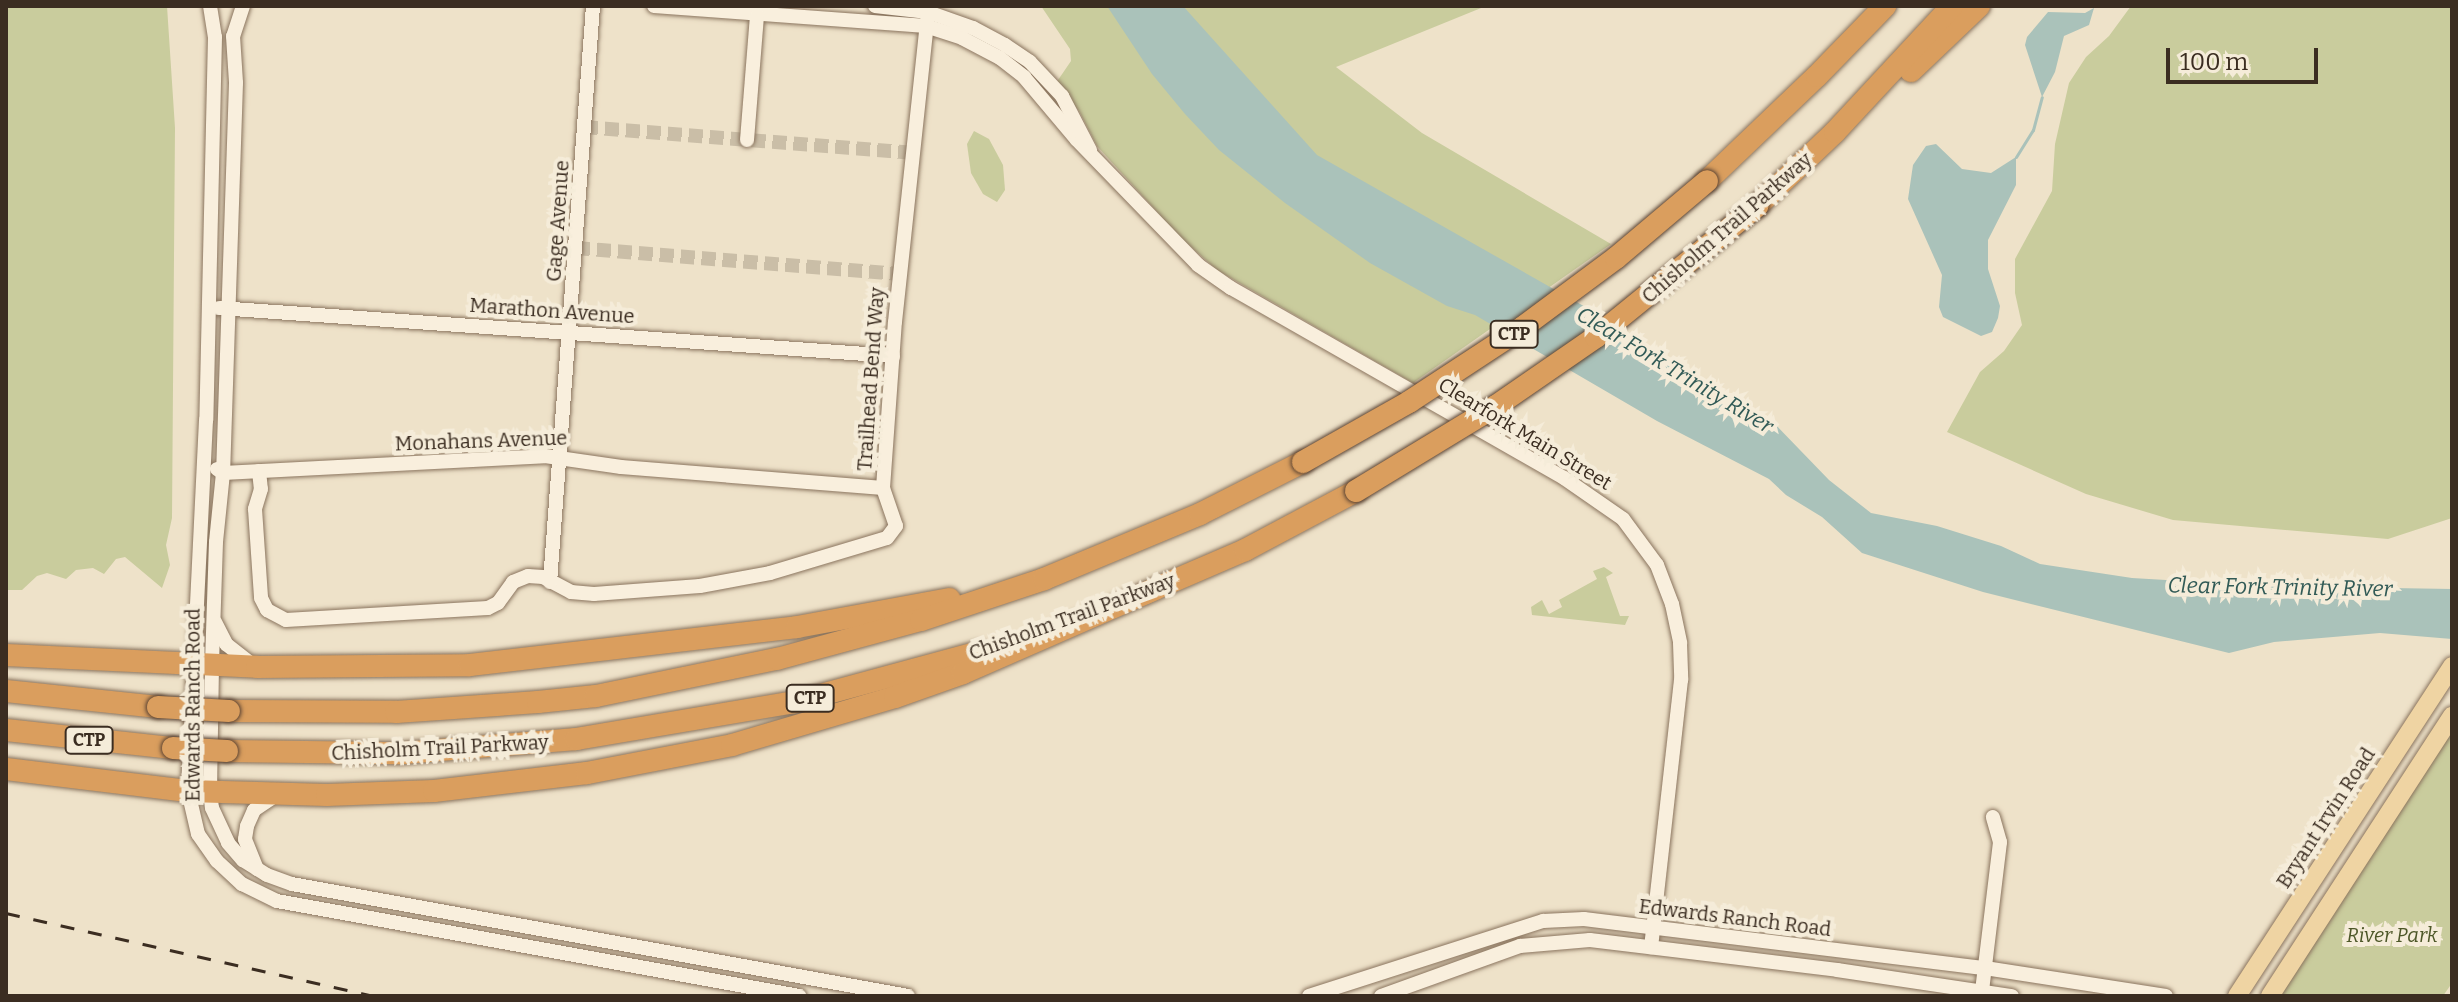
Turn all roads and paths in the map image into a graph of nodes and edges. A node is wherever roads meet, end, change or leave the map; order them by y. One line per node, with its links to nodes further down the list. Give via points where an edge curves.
1 (210, 6): 13 (street, Edwards Ranch Road, via 215,37)
2 (243, 6): 14 (street, Edwards Ranch Road, via 233,36 236,83)
3 (593, 6): 15 (street, Gage Avenue)
4 (654, 6): 9 (street, Clearfork Main Street)
5 (875, 6): 10 (street, Clearfork Main Street)
6 (1885, 6): 24 (highway, Chisholm Trail Parkway / CTP, bridge, via 1707,181 1513,335 1303,462 1164,530)
7 (1952, 6): 11 (highway, Chisholm Trail Parkway / CTP)
8 (1979, 6): 11 (highway, via 1898,84)
9 (757, 15): 10 (street, Clearfork Main Street); 12 (street)
10 (927, 15): 16 (street, Trailhead Bend Way); 40 (street, Clearfork Main Street, via 973,28 1030,62 1062,95 1090,150 1209,273 1586,491 1640,539 1657,565 1680,643)
11 (1835, 132): 26 (highway, Chisholm Trail Parkway / CTP, bridge, via 1663,286 1496,406 1356,491 1245,550)
12 (747, 140)
13 (208, 307): 14 (street, Marathon Avenue); 17 (street, Edwards Ranch Road)
14 (226, 308): 15 (street, Marathon Avenue); 20 (street, Edwards Ranch Road)
15 (570, 333): 16 (street, Marathon Avenue); 18 (street, Gage Avenue)
16 (893, 356): 22 (street, Trailhead Bend Way)
17 (206, 420): 20 (street, via 212,465); 21 (street, Edwards Ranch Road)
18 (560, 457): 19 (street, Monahans Avenue); 22 (street, Monahans Avenue, via 621,467); 25 (street, Gage Avenue)
19 (259, 471): 20 (street, Monahans Avenue); 25 (street, Trailhead Bend Way, via 255,509 261,598 276,617 488,608 518,579 537,576)
20 (223, 473): 23 (street, Edwards Ranch Road)
21 (204, 480): 23 (street, via 210,488); 29 (street, Edwards Ranch Road)
22 (883, 488): 25 (street, Trailhead Bend Way, via 895,520 893,533 825,558 700,586 619,595 571,592)
23 (216, 542): 27 (street, Edwards Ranch Road)
24 (1044, 579): 31 (highway, via 811,625 495,663); 32 (highway, Chisholm Trail Parkway / CTP, bridge, via 819,649 596,696 396,712 229,711)
25 (550, 582)
26 (1155, 589): 34 (highway, Chisholm Trail Parkway / CTP, bridge, via 929,667 795,702 576,739 456,751 308,754 173,748); 37 (highway, via 963,673 732,745 490,786)
27 (213, 617): 29 (street, Edwards Ranch Road); 31 (street, via 226,644)
28 (6, 655): 29 (highway)
29 (202, 664): 31 (highway); 36 (street, Edwards Ranch Road); 36 (street, Edwards Ranch Road)
30 (2452, 666): 47 (main road, Bryant Irvin Road)
31 (257, 667)
32 (6, 691)
33 (2452, 716): 49 (main road)
34 (6, 730)
35 (6, 769): 36 (highway)
36 (199, 792): 37 (highway); 39 (street, Edwards Ranch Road, via 228,843); 50 (street, Edwards Ranch Road, via 198,834 217,861 242,884 277,901)
37 (276, 795): 39 (street, via 254,810 247,826 245,839)
38 (1993, 817): 46 (street, via 2000,842)
39 (257, 870): 51 (street, Edwards Ranch Road, via 292,884)
40 (1654, 929): 41 (street, Edwards Ranch Road, via 1584,919 1543,921); 42 (street, Clearfork Main Street); 43 (street, Edwards Ranch Road)
41 (1471, 942): 44 (street); 52 (street, Edwards Ranch Road)
42 (1651, 947): 44 (street, Edwards Ranch Road, via 1590,940 1520,946); 45 (street, Edwards Ranch Road)
43 (1883, 955): 45 (street, via 1850,958); 46 (street, Edwards Ranch Road)
44 (1478, 961): 53 (street, Edwards Ranch Road)
45 (1825, 968): 48 (street, Edwards Ranch Road)
46 (1985, 968): 48 (street); 55 (street, Edwards Ranch Road)
47 (2249, 975): 56 (main road); 57 (main road, Bryant Irvin Road)
48 (1982, 991): 54 (street, Edwards Ranch Road)
49 (2270, 995)
50 (799, 996)
51 (908, 996)
52 (1309, 996)
53 (1381, 996)
54 (2012, 996)
55 (2166, 996)
56 (2221, 996)
57 (2237, 996)

